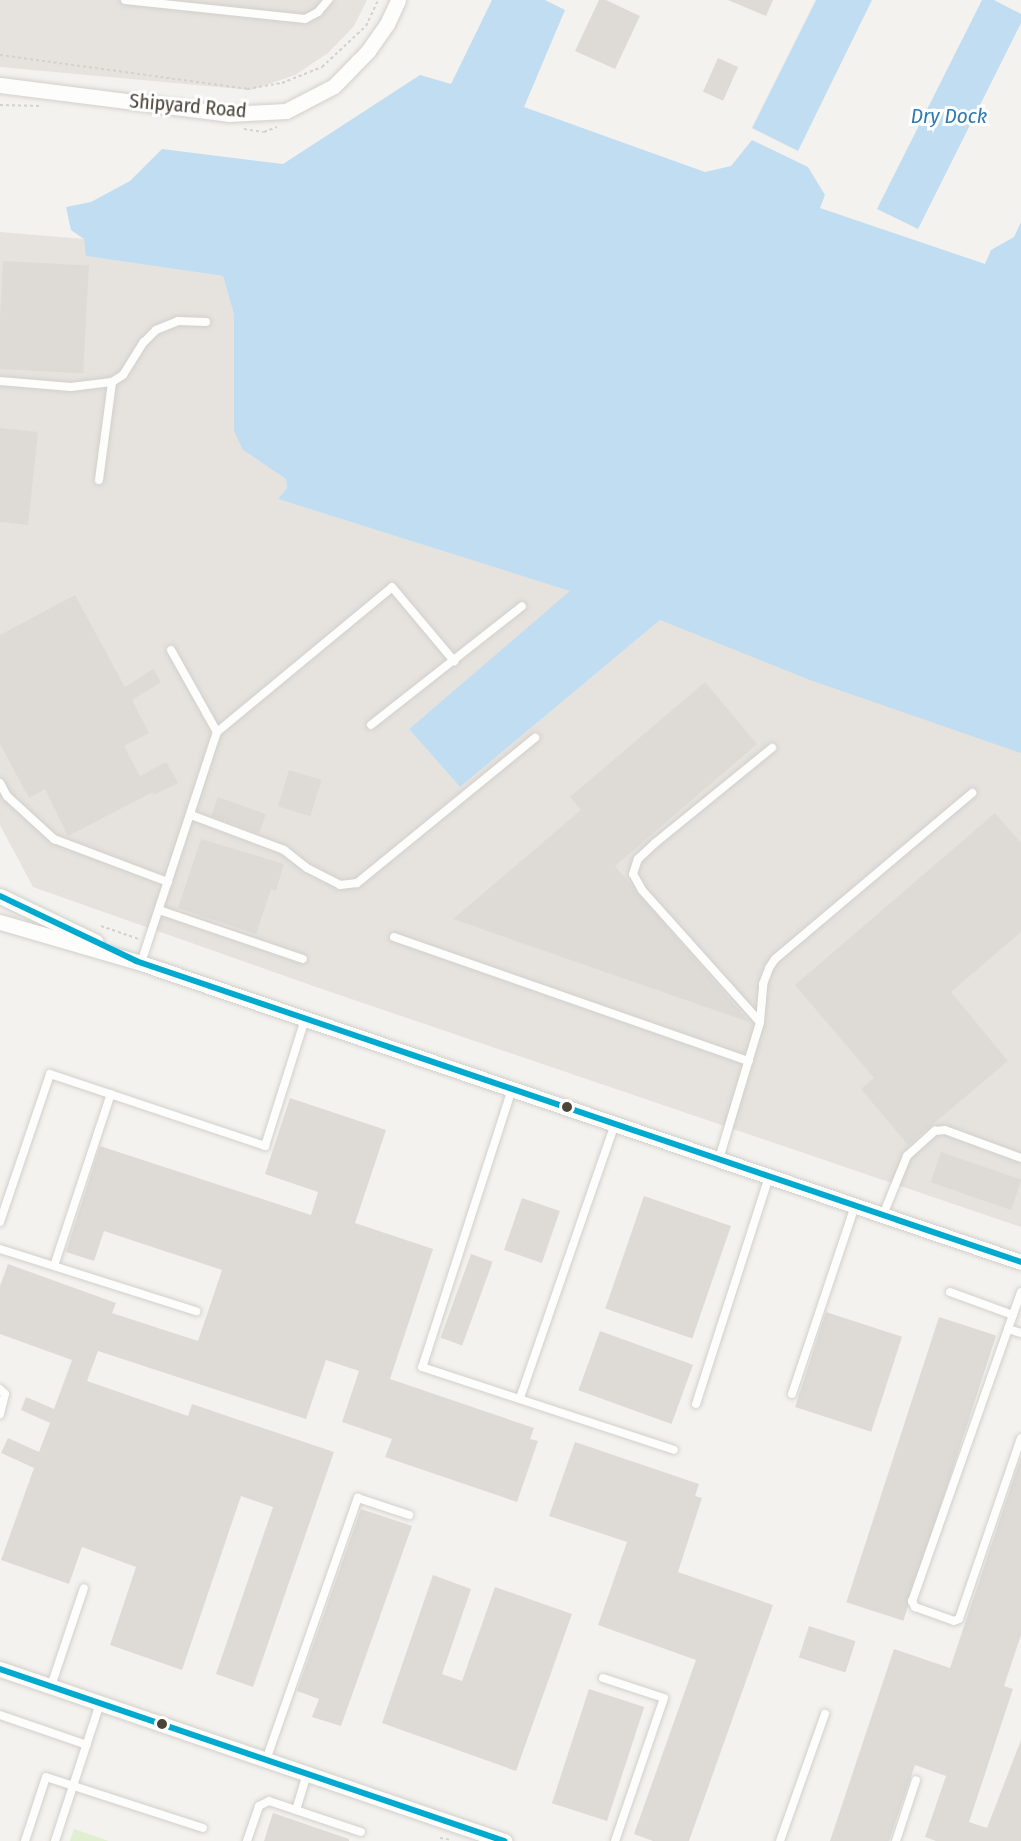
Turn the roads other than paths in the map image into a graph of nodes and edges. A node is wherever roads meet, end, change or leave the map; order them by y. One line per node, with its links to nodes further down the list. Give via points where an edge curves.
1 (125, 0): 2 (lane, via 305,19)
2 (328, 0)
3 (398, 0): 4 (street, Shipyard Road, via 369,51 334,86 286,111 228,114)
4 (0, 85)
5 (206, 322): 7 (lane, via 178,321 156,330 123,375)
6 (0, 381): 7 (lane, via 71,387)
7 (112, 382): 8 (lane)
8 (99, 480)
9 (522, 606): 11 (lane)
10 (171, 650): 13 (lane)
11 (454, 661): 12 (lane); 13 (lane, via 392,587)
12 (371, 725)
13 (217, 732): 18 (lane)
14 (535, 738): 18 (lane, via 357,883 340,885 307,868 284,850)
15 (771, 748): 27 (lane, via 638,859 633,874 642,890)
16 (0, 783): 19 (lane, via 8,796 54,839)
17 (972, 793): 27 (lane, via 775,959 763,984)
18 (190, 815): 19 (lane)
19 (168, 882): 21 (lane)
20 (0, 896): 25 (street)
21 (159, 910): 24 (lane); 25 (lane)
22 (0, 922): 25 (street)
23 (394, 937): 28 (lane)
24 (303, 959)
25 (139, 962): 26 (street)
26 (305, 1019): 29 (street); 30 (lane, via 266,1146)
27 (760, 1022): 28 (lane)
28 (749, 1061): 33 (lane)
29 (512, 1089): 31 (street); 49 (lane, via 422,1367)
30 (111, 1094): 37 (lane, via 50,1074); 40 (lane)
31 (615, 1124): 33 (street); 49 (lane)
32 (1021, 1158): 36 (lane, via 945,1130 935,1131 907,1156)
33 (719, 1159): 34 (street)
34 (769, 1176): 35 (street); 50 (lane)
35 (855, 1206): 36 (street); 48 (lane)
36 (883, 1215): 39 (street)
37 (0, 1222)
38 (0, 1249): 40 (lane)
39 (1021, 1262)
40 (54, 1266): 43 (lane)
41 (950, 1292): 44 (lane)
42 (1021, 1292): 44 (lane)
43 (196, 1311)
44 (1013, 1315): 45 (lane)
45 (1008, 1329): 46 (lane); 52 (lane, via 912,1601 915,1607 954,1621 959,1619)
46 (1021, 1333)
47 (0, 1389): 51 (lane, via 5,1394)
48 (792, 1394)
49 (520, 1398): 53 (lane)
50 (696, 1404)
51 (0, 1414)
52 (1021, 1438)
53 (674, 1450)
54 (409, 1515): 63 (lane, via 358,1498)
55 (84, 1588): 58 (lane)
56 (0, 1669): 58 (street)
57 (603, 1678): 75 (lane, via 664,1698)
58 (51, 1686): 59 (street)
59 (100, 1703): 62 (lane); 63 (street)
60 (825, 1714): 76 (lane)
61 (0, 1715): 62 (lane)
62 (87, 1745): 66 (lane)
63 (266, 1760): 64 (street)
64 (307, 1773): 67 (lane); 70 (street)
65 (916, 1780): 77 (lane)
66 (74, 1786): 68 (lane); 71 (lane, via 46,1777); 72 (lane)
67 (296, 1810): 69 (lane); 73 (lane, via 265,1802 259,1806)
68 (203, 1828)
69 (361, 1832)
70 (475, 1836): 74 (street)
71 (25, 1841)
72 (55, 1841)
73 (247, 1841)
74 (504, 1841)
75 (615, 1841)
76 (780, 1841)
77 (896, 1841)

